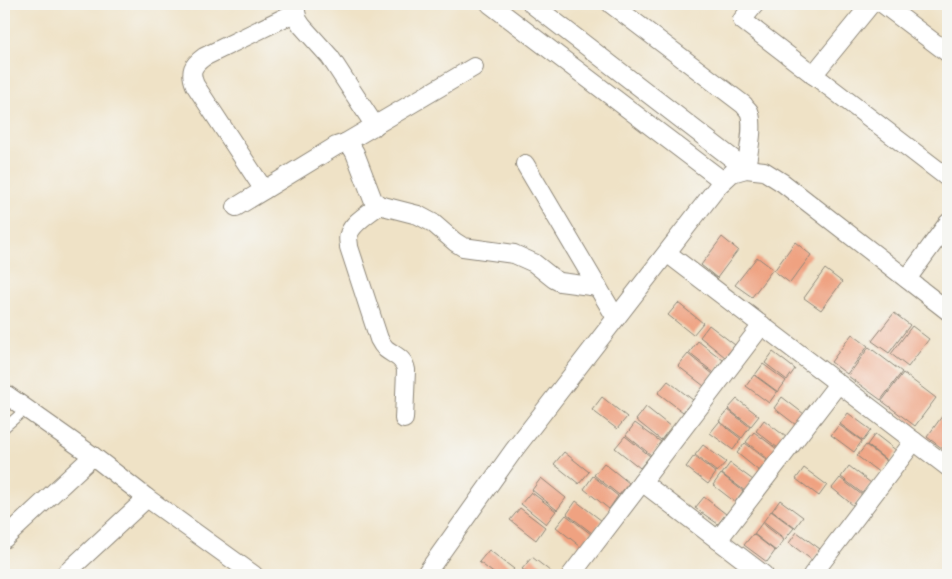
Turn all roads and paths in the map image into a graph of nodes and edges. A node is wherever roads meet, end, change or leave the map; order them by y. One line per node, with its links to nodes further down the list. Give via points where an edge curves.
1 (490, 4): 16 (street)
2 (532, 4): 14 (street)
3 (611, 4): 14 (street, via 744,104 751,120)
4 (755, 4): 10 (street, via 742,20)
5 (871, 4): 10 (street)
6 (883, 4): 8 (street)
7 (295, 8): 11 (street, via 302,26 330,57); 17 (street, via 204,57 192,72 195,85)
8 (948, 53)
9 (474, 67): 11 (street)
10 (813, 75): 15 (street)
11 (375, 126): 12 (street)
12 (345, 143): 17 (street); 18 (street, via 355,152 373,200)
13 (525, 164): 23 (street)
14 (746, 169): 16 (street, via 732,173); 22 (street, via 764,171 783,184)
15 (948, 178)
16 (723, 181): 21 (street)
17 (264, 190): 19 (street)
18 (379, 205): 23 (street, via 418,215 463,247 514,254 534,263 560,282); 30 (street, via 354,226 348,238 379,339 406,365)
19 (236, 206)
20 (948, 224): 22 (street)
21 (666, 253): 25 (street); 26 (street)
22 (906, 279): 24 (street)
23 (598, 287): 25 (street)
24 (948, 311)
25 (616, 318): 42 (street, via 514,450)
26 (762, 325): 27 (street); 35 (street)
27 (838, 384): 32 (street); 38 (street)
28 (4, 392): 29 (street)
29 (26, 409): 31 (lane); 33 (street)
30 (404, 418)
31 (4, 428)
32 (914, 441): 34 (street); 45 (street)
33 (93, 456): 36 (street); 37 (street)
34 (948, 467)
35 (642, 482): 38 (street); 43 (street)
36 (147, 498): 39 (street); 40 (street)
37 (4, 539)
38 (718, 540): 44 (street)
39 (232, 570): 41 (street)
40 (64, 575)
41 (254, 575)
42 (425, 575)
43 (571, 575)
44 (764, 575)
45 (812, 575)

